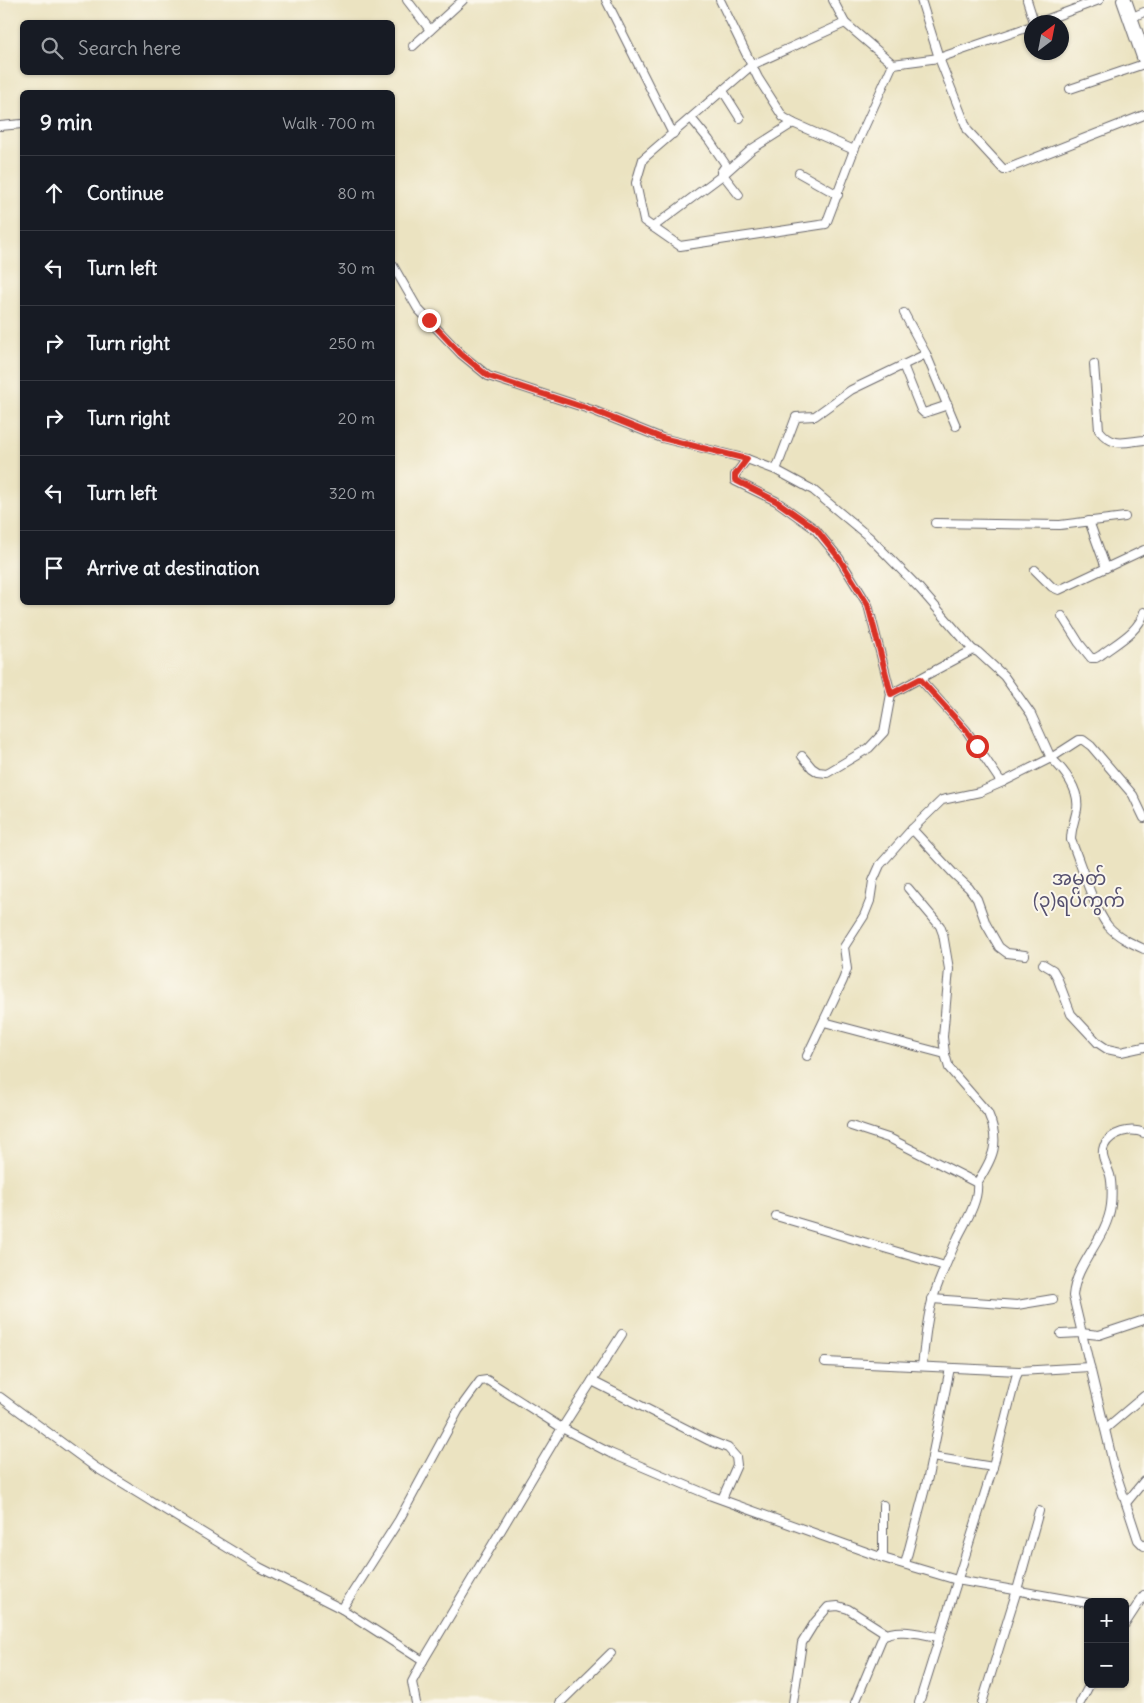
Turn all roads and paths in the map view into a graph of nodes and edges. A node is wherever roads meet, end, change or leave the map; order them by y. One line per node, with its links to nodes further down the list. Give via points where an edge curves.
1 (407, 0): 16 (street)
2 (463, 0): 16 (street)
3 (606, 0): 31 (street)
4 (720, 0): 22 (street)
5 (832, 0): 14 (street)
6 (921, 0): 18 (street)
7 (1027, 0): 11 (street)
8 (1099, 0): 12 (street)
9 (1124, 0): 13 (highway)
10 (1144, 12): 13 (street)
11 (1032, 15)
12 (1059, 15)
13 (1130, 18): 19 (highway)
14 (845, 23): 20 (street); 22 (street)
15 (1024, 29): 18 (street)
16 (430, 30): 17 (street)
17 (413, 46)
18 (939, 58): 20 (street); 25 (street, via 968,131 1004,170)
19 (1144, 58)
20 (893, 64): 32 (street)
21 (1144, 64): 23 (street)
22 (752, 65): 24 (street); 28 (street, via 783,117)
23 (1070, 89)
24 (723, 91): 26 (street); 27 (street)
25 (1144, 115)
26 (690, 118): 31 (street); 34 (street, via 726,165 721,172)
27 (740, 118)
28 (793, 123): 32 (street); 34 (street, via 752,150)
29 (20, 124): 30 (street)
30 (0, 126)
31 (673, 134): 37 (street, via 643,159 636,183 644,221)
32 (854, 150): 35 (street)
33 (799, 173): 35 (street)
34 (724, 174): 36 (street); 37 (street)
35 (838, 195): 37 (street, via 826,224 680,246)
36 (739, 196)
37 (653, 227)
38 (395, 269): 46 (street, via 418,309 461,354 488,376 592,410 662,438)
39 (904, 313): 40 (street)
40 (926, 354): 42 (street); 43 (street)
41 (1094, 364): 45 (street, via 1099,430 1114,443)
42 (902, 365): 43 (street, via 924,414); 47 (street, via 851,390 814,416 796,417)
43 (948, 405): 44 (street)
44 (956, 426)
45 (1144, 440)
46 (747, 459): 47 (street); 58 (street, via 735,480 776,501 816,529 839,558 868,605)
47 (776, 470): 56 (street, via 813,490 870,537)
48 (1125, 517): 49 (street)
49 (1089, 521): 50 (street, via 1060,525); 52 (street)
50 (935, 523)
51 (1144, 550): 52 (street)
52 (1106, 568): 53 (street, via 1056,590)
53 (1035, 570)
54 (1144, 612): 55 (street, via 1135,629 1091,658)
55 (1062, 616)
56 (973, 650): 57 (street); 60 (street, via 1004,676 1031,714)
57 (920, 679): 58 (street); 61 (street, via 966,730)
58 (891, 694): 59 (street, via 884,732 869,748 827,773 812,768)
59 (802, 756)
60 (1051, 758): 61 (street); 62 (street, via 1083,740 1133,795); 65 (street, via 1071,782 1075,794 1077,807 1072,840 1098,909 1109,926 1124,939)
61 (1003, 782): 63 (street, via 980,792 942,800)
62 (1144, 818)
63 (912, 829): 66 (street, via 969,888 999,946 1007,953); 68 (street, via 880,865 864,916 844,947 847,968)
64 (908, 888): 70 (street, via 943,934 949,969 943,1037)
65 (1144, 949)
66 (1024, 955)
67 (1043, 964): 69 (street, via 1057,977 1071,1014 1098,1043 1121,1052)
68 (824, 1022): 70 (street); 71 (street)
69 (1144, 1047)
70 (945, 1054): 74 (street, via 949,1068 992,1121 995,1147 992,1161)
71 (807, 1056)
72 (851, 1126): 74 (street, via 891,1139)
73 (1144, 1133): 80 (street, via 1130,1129 1113,1136 1105,1145 1102,1156 1111,1176 1111,1205 1104,1229 1074,1283 1073,1296)
74 (977, 1183): 76 (street, via 973,1205)
75 (776, 1216): 76 (street)
76 (945, 1266): 78 (street)
77 (1053, 1298): 78 (street, via 1017,1305)
78 (932, 1299): 84 (street)
79 (1144, 1320): 80 (street, via 1099,1335)
80 (1081, 1333): 82 (street); 85 (street)
81 (622, 1334): 88 (street)
82 (1061, 1334)
83 (825, 1362): 84 (street)
84 (922, 1366): 86 (street)
85 (1090, 1367): 87 (street); 92 (street)
86 (950, 1368): 87 (street); 93 (street)
87 (1019, 1371): 94 (street)
88 (592, 1381): 91 (street); 96 (street, via 728,1448 736,1457 737,1465)
89 (1144, 1396): 92 (street)
90 (0, 1398): 107 (street, via 95,1467 259,1567)
91 (562, 1428): 96 (street, via 610,1453); 107 (street, via 487,1380 480,1381 458,1411 399,1520); 112 (street)
92 (1106, 1429): 97 (street)
93 (932, 1457): 94 (street); 102 (street)
94 (993, 1467): 103 (street)
95 (1144, 1481): 97 (street)
96 (722, 1499): 101 (street)
97 (1126, 1502): 100 (street, via 1138,1540)
98 (883, 1505): 101 (street)
99 (1039, 1511): 104 (street)
100 (1144, 1546)
101 (883, 1558): 102 (street)
102 (905, 1564): 103 (street)
103 (957, 1580): 104 (street); 110 (street)
104 (1017, 1590): 106 (street); 119 (street)
105 (1144, 1595): 108 (street)
106 (1084, 1602)
107 (342, 1609): 112 (street)
108 (1129, 1611)
109 (887, 1634): 110 (street, via 896,1632); 116 (street, via 848,1609 828,1607 802,1642); 117 (street, via 883,1636)
110 (939, 1637): 118 (street)
111 (611, 1653): 115 (street)
112 (422, 1661): 114 (street, via 412,1682)
113 (1088, 1688): 120 (street)
114 (416, 1703)
115 (560, 1703)
116 (793, 1703)
117 (855, 1703)
118 (920, 1703)
119 (982, 1703)
120 (1080, 1703)

